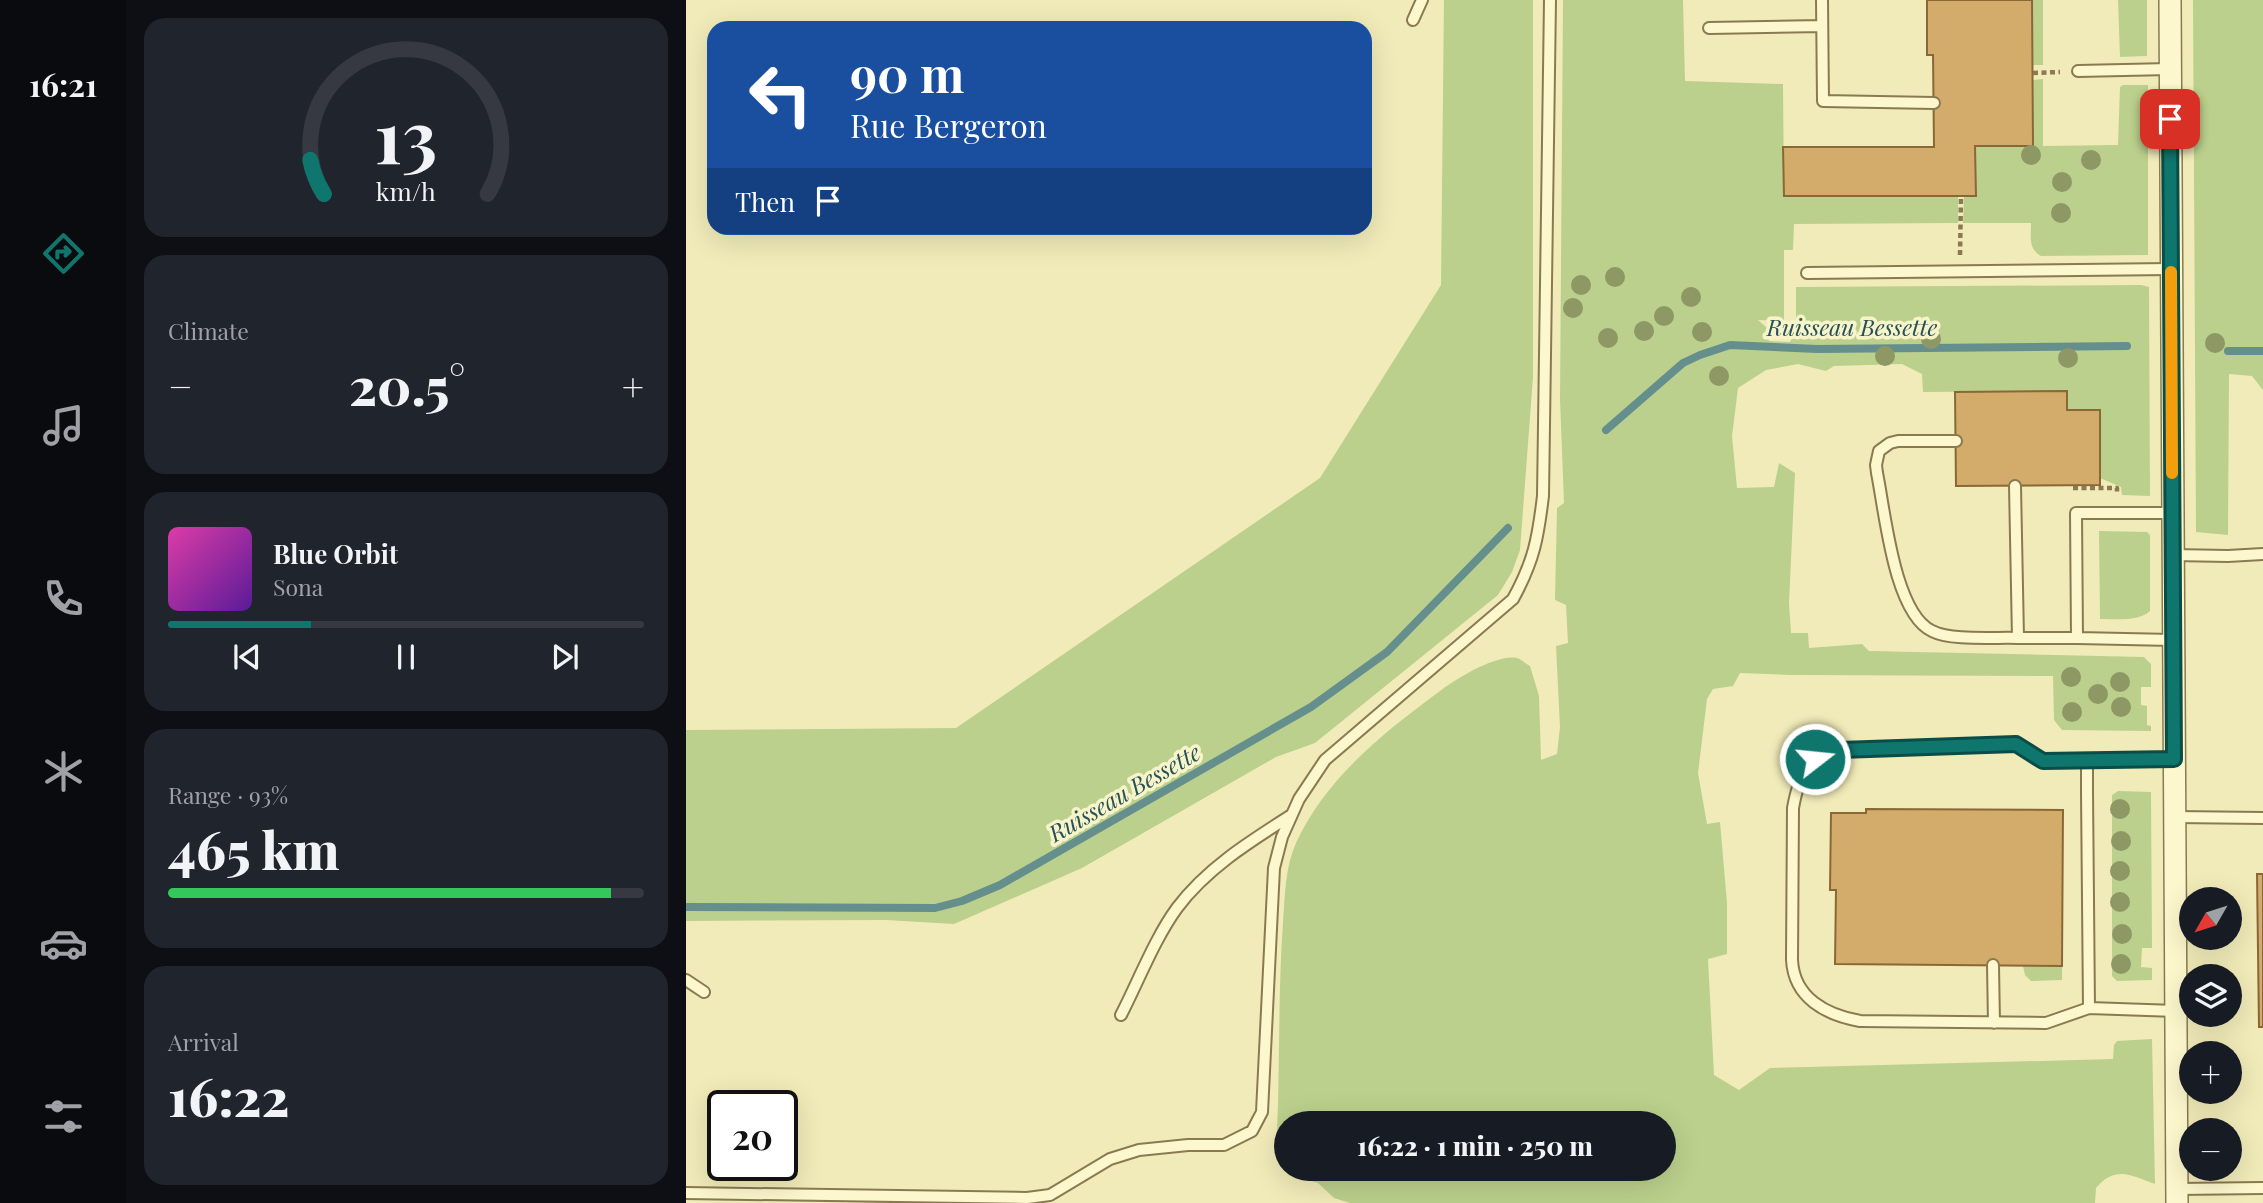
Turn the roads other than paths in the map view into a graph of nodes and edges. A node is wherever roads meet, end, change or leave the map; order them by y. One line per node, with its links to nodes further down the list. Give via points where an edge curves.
1 (1422, 0): 5 (lane)
2 (1550, 0): 23 (lane, via 1543,496 1528,572 1513,599 1325,760)
3 (1822, 0): 6 (lane)
4 (2170, 0): 8 (street)
5 (1413, 20)
6 (1822, 26): 7 (lane); 10 (lane, via 1823,101)
7 (1709, 28)
8 (2170, 69): 9 (lane); 11 (street)
9 (2078, 71)
10 (1934, 103)
11 (2171, 269): 12 (lane); 15 (street)
12 (1807, 272)
13 (1956, 441): 18 (lane, via 1898,441 1879,451 1877,473 1899,580 1914,613 1931,631)
14 (2015, 486): 18 (lane)
15 (2173, 513): 17 (street); 19 (lane, via 2076,513)
16 (2263, 554): 17 (lane)
17 (2173, 555): 20 (street)
18 (2018, 638): 19 (lane)
19 (2077, 638): 20 (lane)
20 (2173, 640): 21 (street)
21 (2174, 759): 22 (lane); 24 (street)
22 (2087, 760): 29 (lane); 32 (lane, via 2043,761 2016,744 1840,750 1815,759 1797,785 1791,827 1792,960 1802,991 1840,1018)
23 (1292, 814): 31 (lane, via 1235,852 1177,909); 34 (lane, via 1274,868 1262,1112 1252,1131 1224,1145 1139,1150 1110,1159 1050,1195 1027,1198)
24 (2175, 817): 25 (lane); 30 (street)
25 (2263, 818)
26 (1993, 965): 32 (lane)
27 (686, 980): 28 (lane)
28 (704, 992)
29 (2090, 1009): 30 (lane); 32 (lane, via 2046,1023)
30 (2176, 1011): 35 (street)
31 (1121, 1014)
32 (1994, 1023)
33 (2263, 1188): 35 (lane)
34 (686, 1193)
35 (2177, 1196)

